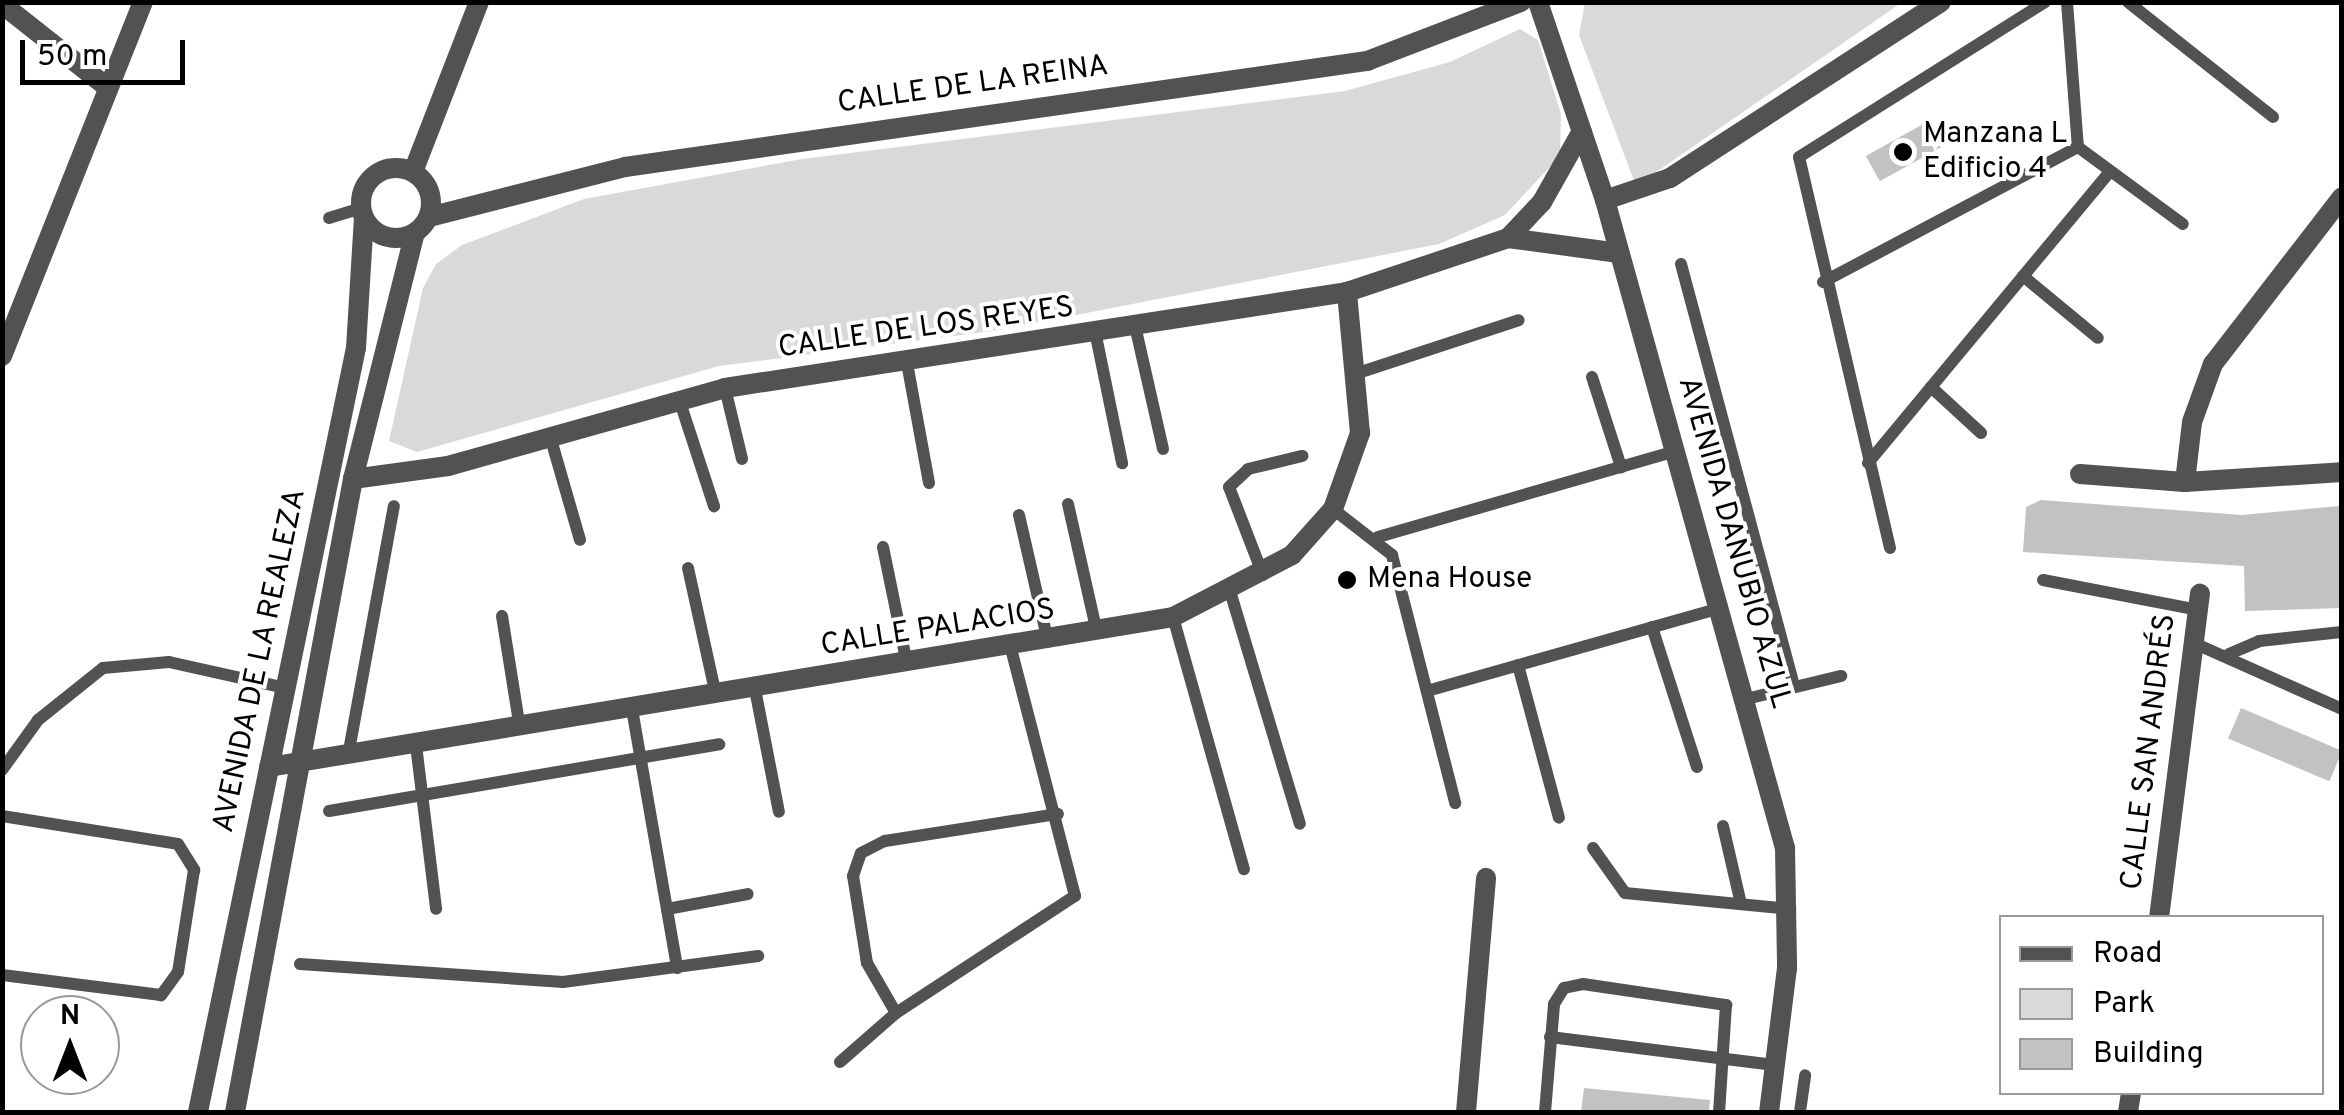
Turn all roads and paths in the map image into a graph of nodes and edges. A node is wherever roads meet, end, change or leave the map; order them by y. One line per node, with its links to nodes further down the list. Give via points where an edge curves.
1 (143, 2): 10 (street)
2 (479, 2): 15 (street)
3 (1521, 2): 21 (street, CALLE DE LA REINA, via 1367,61 662,160)
4 (1538, 2): 12 (street, AVENIDA DANUBIO AZUL)
5 (1941, 2): 17 (street, via 1670,178)
6 (2045, 2): 26 (lane, via 1804,149 1797,181)
7 (2067, 2): 13 (lane)
8 (2128, 2): 11 (lane)
9 (2, 4): 10 (street)
10 (107, 87): 32 (street)
11 (2274, 117)
12 (1582, 131): 17 (street, AVENIDA DANUBIO AZUL); 22 (street, CALLE DE LOS REYES, via 1542,202)
13 (2078, 147): 14 (lane); 26 (lane)
14 (2110, 171): 20 (lane); 25 (lane)
15 (413, 172): 18 (street, via 376,174); 21 (street, via 431,196)
16 (2342, 197): 51 (street, via 2213,364 2192,422)
17 (1605, 200): 23 (street, AVENIDA DANUBIO AZUL)
18 (363, 213): 19 (lane); 21 (street, via 381,235); 81 (street, AVENIDA DE LA REALEZA, via 356,348)
19 (329, 218)
20 (2184, 224)
21 (422, 225): 50 (street, AVENIDA DE LA REALEZA)
22 (1508, 238): 23 (street, CALLE DE LOS REYES); 27 (street, CALLE DE LOS REYES)
23 (1619, 253): 42 (street, AVENIDA DANUBIO AZUL)
24 (1681, 264): 80 (lane)
25 (2023, 276): 31 (lane); 36 (lane)
26 (1822, 282): 46 (lane)
27 (1347, 292): 29 (street, CALLE DE LOS REYES); 34 (street, CALLE PALACIOS)
28 (1519, 320): 34 (lane)
29 (1136, 330): 30 (street, CALLE DE LOS REYES); 41 (lane)
30 (1096, 336): 33 (street, CALLE DE LOS REYES); 45 (lane)
31 (2098, 338)
32 (2, 356)
33 (908, 363): 37 (street, CALLE DE LOS REYES); 52 (lane)
34 (1358, 373): 56 (street, CALLE PALACIOS, via 1360,433)
35 (1592, 377): 47 (lane)
36 (1931, 387): 39 (lane); 46 (lane)
37 (725, 388): 38 (street, CALLE DE LOS REYES); 44 (lane)
38 (679, 399): 40 (street, CALLE DE LOS REYES); 55 (lane)
39 (1981, 433)
40 (550, 436): 50 (street, CALLE DE LOS REYES); 59 (lane)
41 (1162, 449)
42 (1676, 451): 47 (lane); 67 (street, AVENIDA DANUBIO AZUL)
43 (1302, 456): 63 (lane, via 1248,469 1229,488)
44 (742, 459)
45 (1122, 463)
46 (1868, 463): 61 (lane)
47 (1622, 468): 58 (lane)
48 (2342, 472): 51 (street)
49 (2080, 474): 51 (street)
50 (353, 480): 93 (street, AVENIDA DE LA REALEZA)
51 (2185, 482)
52 (929, 484)
53 (1068, 504): 72 (lane)
54 (394, 506): 91 (lane)
55 (714, 506)
56 (1333, 509): 58 (lane); 63 (street, CALLE PALACIOS)
57 (1019, 515): 73 (lane)
58 (1378, 537): 83 (lane, via 1392,554)
59 (580, 540)
60 (883, 547): 77 (lane)
61 (1890, 548)
62 (688, 568): 84 (lane)
63 (1262, 575): 65 (street, CALLE PALACIOS)
64 (2043, 580): 66 (lane)
65 (1230, 591): 69 (street, CALLE PALACIOS); 104 (lane)
66 (2199, 602): 74 (street, CALLE SAN ANDRÉS)
67 (1720, 608): 70 (lane); 85 (street, AVENIDA DANUBIO AZUL)
68 (502, 616): 88 (lane)
69 (1172, 616): 72 (street, CALLE PALACIOS); 107 (lane)
70 (1652, 628): 78 (lane); 95 (lane)
71 (2342, 632): 76 (lane, via 2259,641)
72 (1097, 633): 73 (street, CALLE PALACIOS)
73 (1048, 642): 75 (street, CALLE PALACIOS)
74 (2196, 644): 76 (lane); 114 (street, CALLE SAN ANDRÉS)
75 (1011, 648): 77 (street, CALLE PALACIOS); 101 (lane)
76 (2229, 654): 86 (lane)
77 (908, 664): 82 (street, CALLE PALACIOS)
78 (1518, 665): 83 (lane); 103 (lane)
79 (1840, 676): 80 (lane)
80 (1794, 687): 85 (lane)
81 (285, 688): 94 (street, AVENIDA DE LA REALEZA); 96 (lane, via 169,662 104,668 38,720)
82 (755, 690): 84 (street, CALLE PALACIOS); 100 (lane)
83 (1426, 690): 98 (lane)
84 (716, 695): 87 (street, CALLE PALACIOS)
85 (1746, 699): 113 (street, AVENIDA DANUBIO AZUL, via 1785,848)
86 (2342, 709)
87 (632, 710): 88 (street, CALLE PALACIOS); 92 (lane)
88 (520, 728): 90 (street, CALLE PALACIOS)
89 (719, 744): 92 (lane)
90 (416, 745): 91 (street, CALLE PALACIOS); 97 (lane)
91 (348, 756): 93 (street, CALLE PALACIOS)
92 (641, 758): 97 (lane); 111 (lane)
93 (299, 764): 94 (street, CALLE PALACIOS); 126 (street, AVENIDA DE LA REALEZA)
94 (268, 767): 125 (street, AVENIDA DE LA REALEZA)
95 (1697, 768)
96 (2, 770)
97 (422, 796): 99 (lane); 112 (lane)
98 (1455, 804)
99 (329, 812)
100 (780, 812)
101 (1058, 814): 119 (lane, via 1076,885 1070,905); 119 (lane, via 885,841 861,853 853,876 867,963)
102 (2, 816): 118 (lane, via 178,844 194,870 178,972 160,994)
103 (1559, 818)
104 (1300, 824)
105 (1722, 826): 110 (lane)
106 (1593, 848): 110 (lane, via 1624,893)
107 (1244, 869)
108 (1486, 878): 127 (street)
109 (748, 894): 111 (lane)
110 (1740, 904): 113 (lane)
111 (667, 908): 117 (lane)
112 (436, 909)
113 (1790, 909): 123 (street, AVENIDA DANUBIO AZUL)
114 (2159, 915)
115 (758, 956): 117 (lane)
116 (300, 964): 117 (lane, via 484,982)
117 (677, 968)
118 (2, 975)
119 (896, 1014): 122 (lane)
120 (1550, 1037): 121 (lane); 121 (lane, via 1558,994 1572,985 1712,998 1731,1018); 128 (lane)
121 (1727, 1058): 123 (lane); 129 (lane)
122 (840, 1062)
123 (1776, 1064): 130 (street, AVENIDA DANUBIO AZUL)
124 (1805, 1076): 131 (lane)
125 (198, 1112)
126 (236, 1112)
127 (1466, 1112)
128 (1544, 1112)
129 (1719, 1112)
130 (1769, 1112)
131 (1800, 1112)

